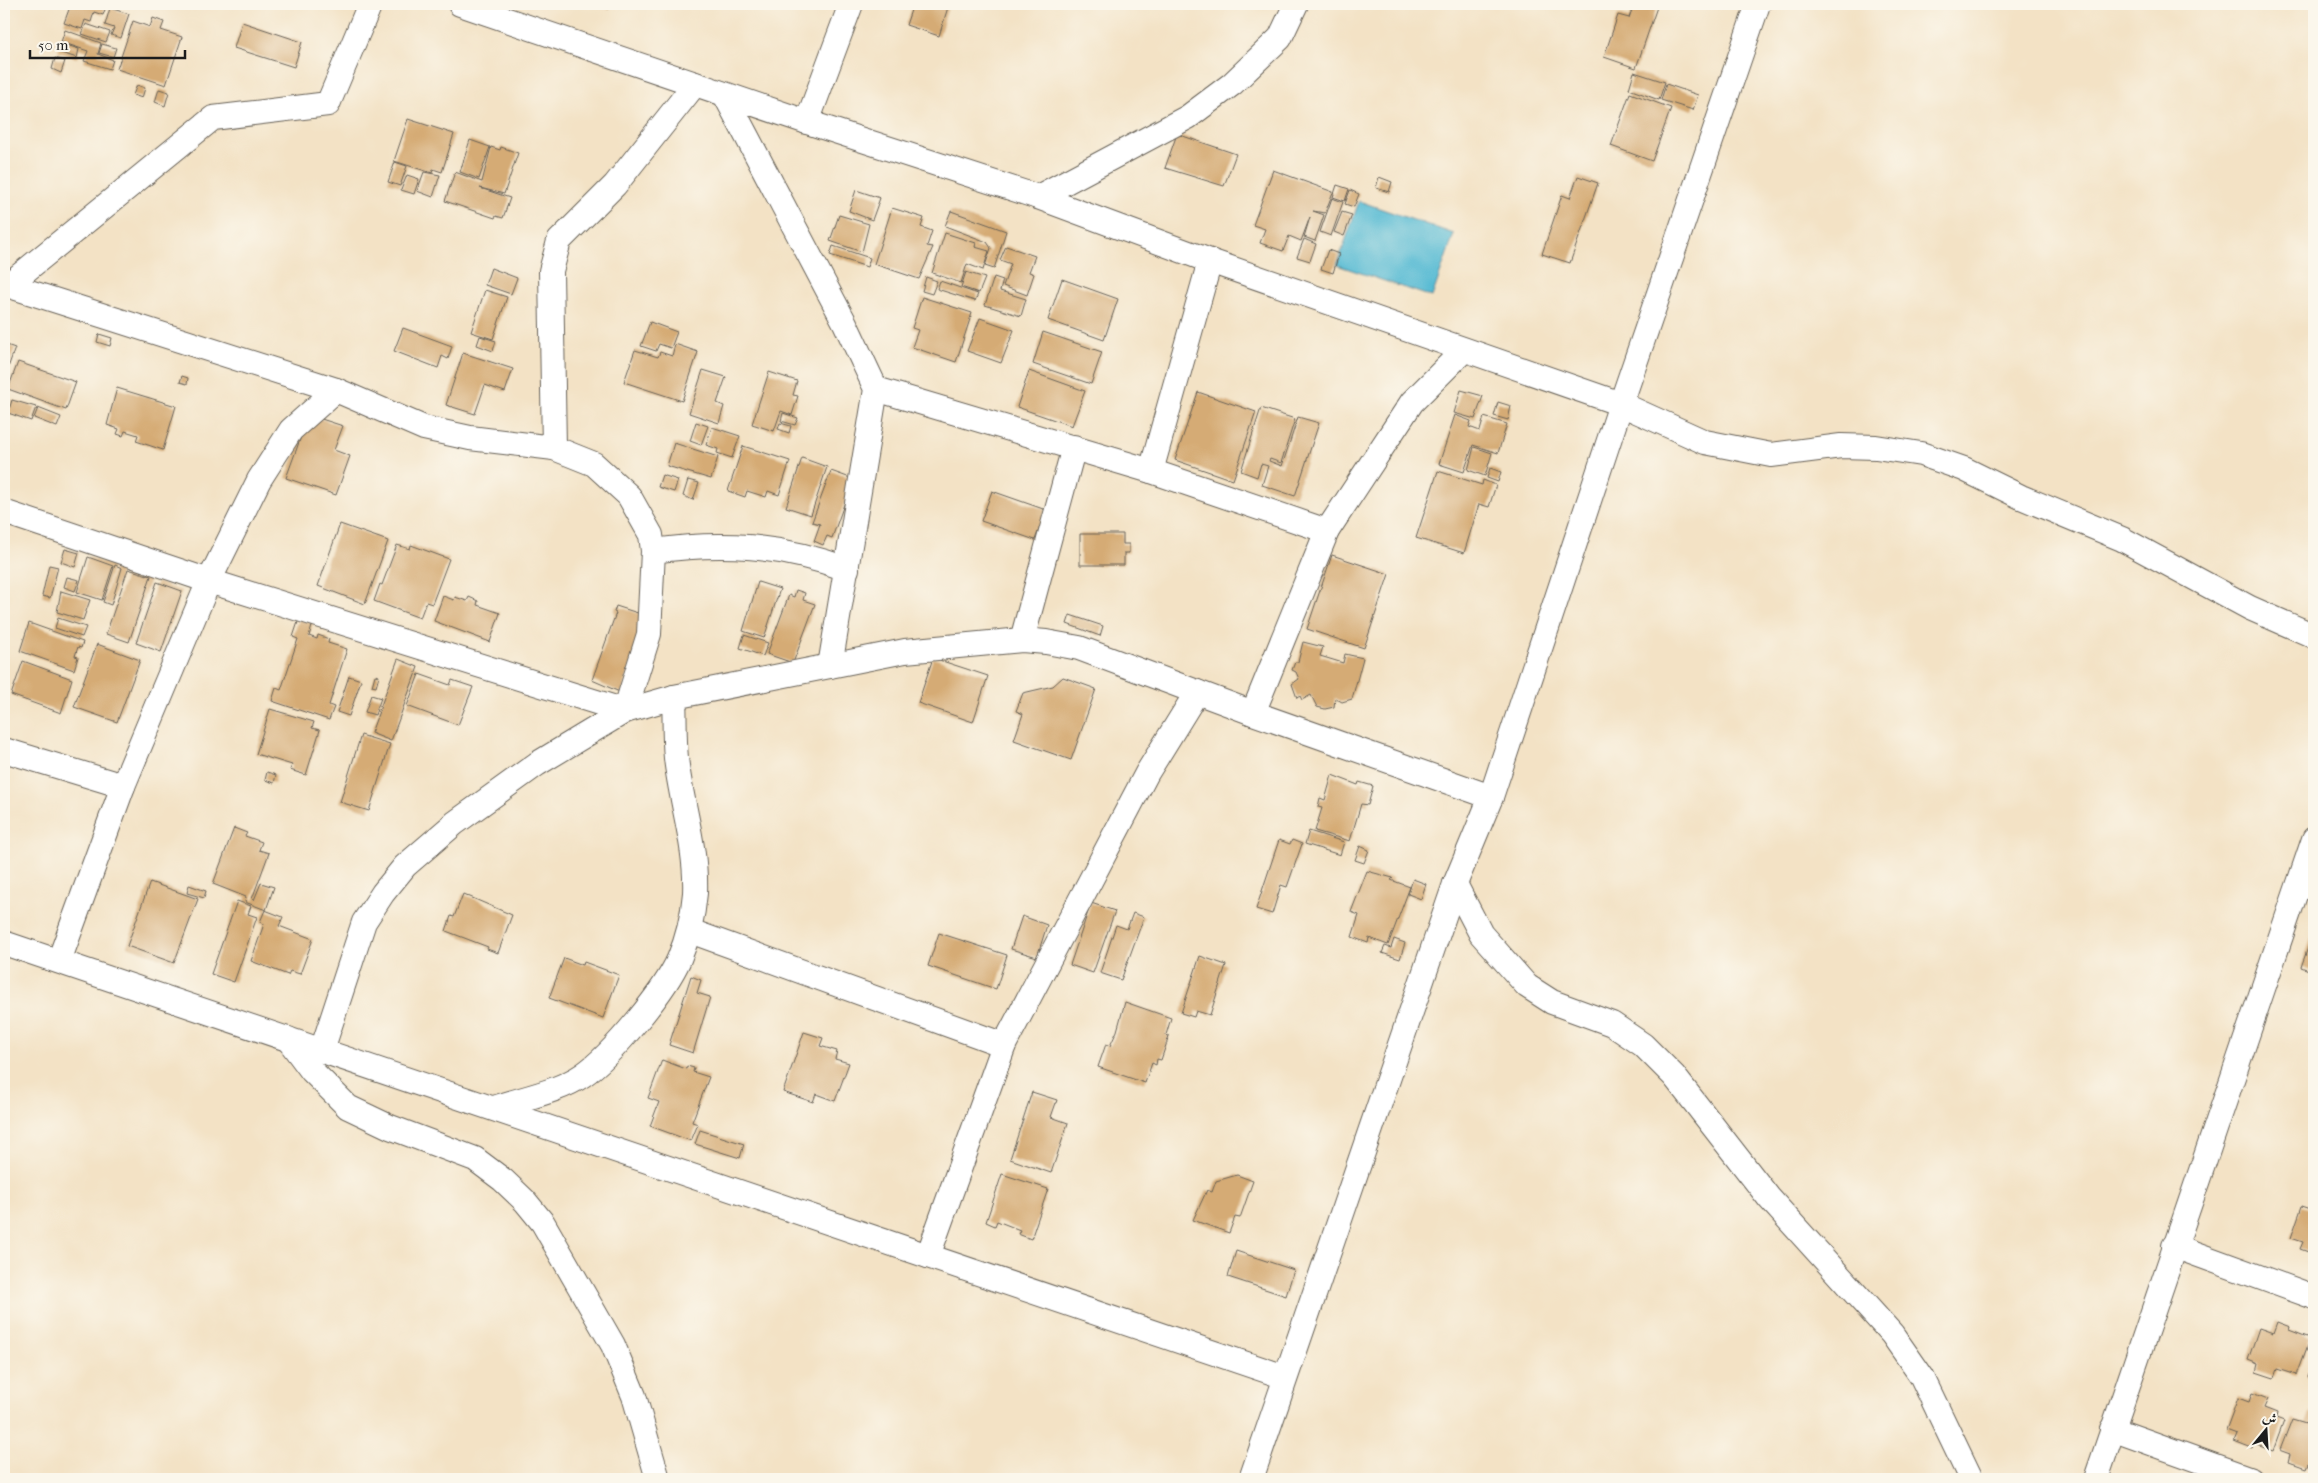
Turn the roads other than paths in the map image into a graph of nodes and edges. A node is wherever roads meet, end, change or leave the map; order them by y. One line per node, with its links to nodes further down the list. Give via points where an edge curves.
1 (370, 4): 11 (street, via 328,104 214,118)
2 (460, 4): 6 (street)
3 (851, 4): 8 (street)
4 (1296, 4): 9 (street, via 1280,38 1232,84 1188,117)
5 (1757, 4): 15 (street)
6 (695, 84): 7 (street); 17 (street, via 615,185 559,241 551,271)
7 (725, 94): 8 (street); 13 (street)
8 (807, 122): 9 (street)
9 (1038, 197): 10 (street)
10 (1210, 261): 12 (street); 18 (street)
11 (6, 285): 14 (street)
12 (1464, 350): 15 (street); 20 (street, via 1412,402)
13 (876, 389): 16 (street); 22 (street)
14 (336, 390): 17 (street, via 424,428 470,438); 23 (street, via 291,430 259,480)
15 (1621, 404): 24 (street, via 1705,442 1771,455 1841,446 1921,454 2122,539 2250,608); 33 (street)
16 (1074, 447): 18 (street); 25 (street)
17 (554, 448): 21 (street, via 594,464 629,496 651,535)
18 (1151, 471): 20 (street)
19 (4, 512): 23 (street)
20 (1327, 531): 30 (street)
21 (653, 551): 22 (street, via 718,544 752,546 808,556); 29 (street, via 649,634)
22 (846, 569): 26 (street)
23 (209, 580): 29 (street); 32 (street)
24 (2314, 636)
25 (1022, 640): 26 (street, via 905,651); 27 (street, via 1080,648)
26 (830, 666): 28 (street)
27 (1197, 692): 30 (street); 40 (street, via 1147,773)
28 (674, 698): 29 (street); 36 (street, via 676,757 693,852 695,893)
29 (625, 711): 41 (street, via 537,764 455,824 405,866 364,922)
30 (1253, 713): 33 (street)
31 (4, 750): 32 (street)
32 (123, 786): 38 (street)
33 (1491, 797): 35 (street)
34 (2312, 850): 43 (street)
35 (1455, 884): 46 (street); 50 (street, via 1482,934 1527,986 1552,1002 1612,1024 1644,1045 1674,1076 1769,1198 1892,1334 1922,1377)
36 (690, 931): 40 (street); 42 (street, via 679,960 654,1000 617,1044 583,1075)
37 (4, 944): 38 (street)
38 (59, 961): 39 (street)
39 (288, 1039): 41 (street); 48 (street, via 312,1071 348,1106 390,1127 475,1160 525,1201 543,1223 614,1345 634,1396)
40 (1004, 1045): 44 (street)
41 (322, 1050): 42 (street)
42 (494, 1108): 44 (street)
43 (2174, 1246): 45 (street); 47 (street)
44 (928, 1256): 46 (street)
45 (2314, 1297)
46 (1285, 1377): 49 (street)
47 (2112, 1429): 51 (street); 52 (street)
48 (658, 1479)
49 (1251, 1479)
50 (1971, 1479)
51 (2096, 1479)
52 (2251, 1479)

